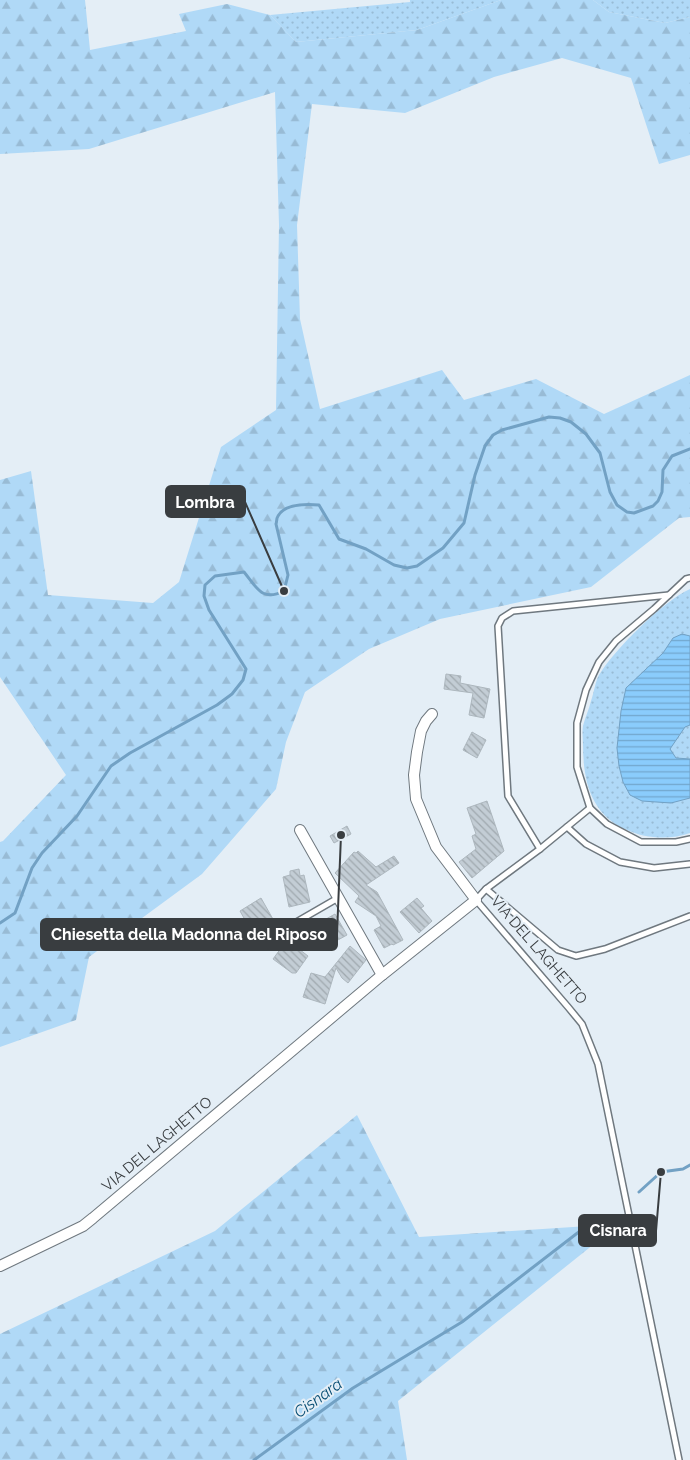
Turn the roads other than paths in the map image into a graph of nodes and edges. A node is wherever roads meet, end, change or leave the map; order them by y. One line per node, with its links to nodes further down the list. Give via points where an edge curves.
1 (690, 578): 2 (lane)
2 (669, 595): 4 (lane, via 616,641 599,662 586,690 577,723 578,767); 8 (lane, via 513,611 502,618 498,626 508,796)
3 (432, 714): 12 (street, via 422,731 417,752 414,775 416,799 436,847)
4 (590, 808): 5 (lane); 7 (lane, via 607,824 641,842)
5 (567, 827): 8 (lane); 9 (lane, via 586,844 620,862 654,868)
6 (300, 830): 11 (street)
7 (690, 839)
8 (540, 849): 10 (lane)
9 (690, 864)
10 (486, 889): 12 (lane); 13 (lane, via 558,950 576,956 605,949)
11 (338, 898): 14 (lane); 15 (street)
12 (476, 900): 15 (street, VIA DEL LAGHETTO); 17 (lane, VIA DEL LAGHETTO, via 582,1024 598,1064)
13 (690, 916)
14 (293, 924)
15 (382, 975): 16 (street, VIA DEL LAGHETTO, via 83,1226)
16 (0, 1266)
17 (679, 1460)

